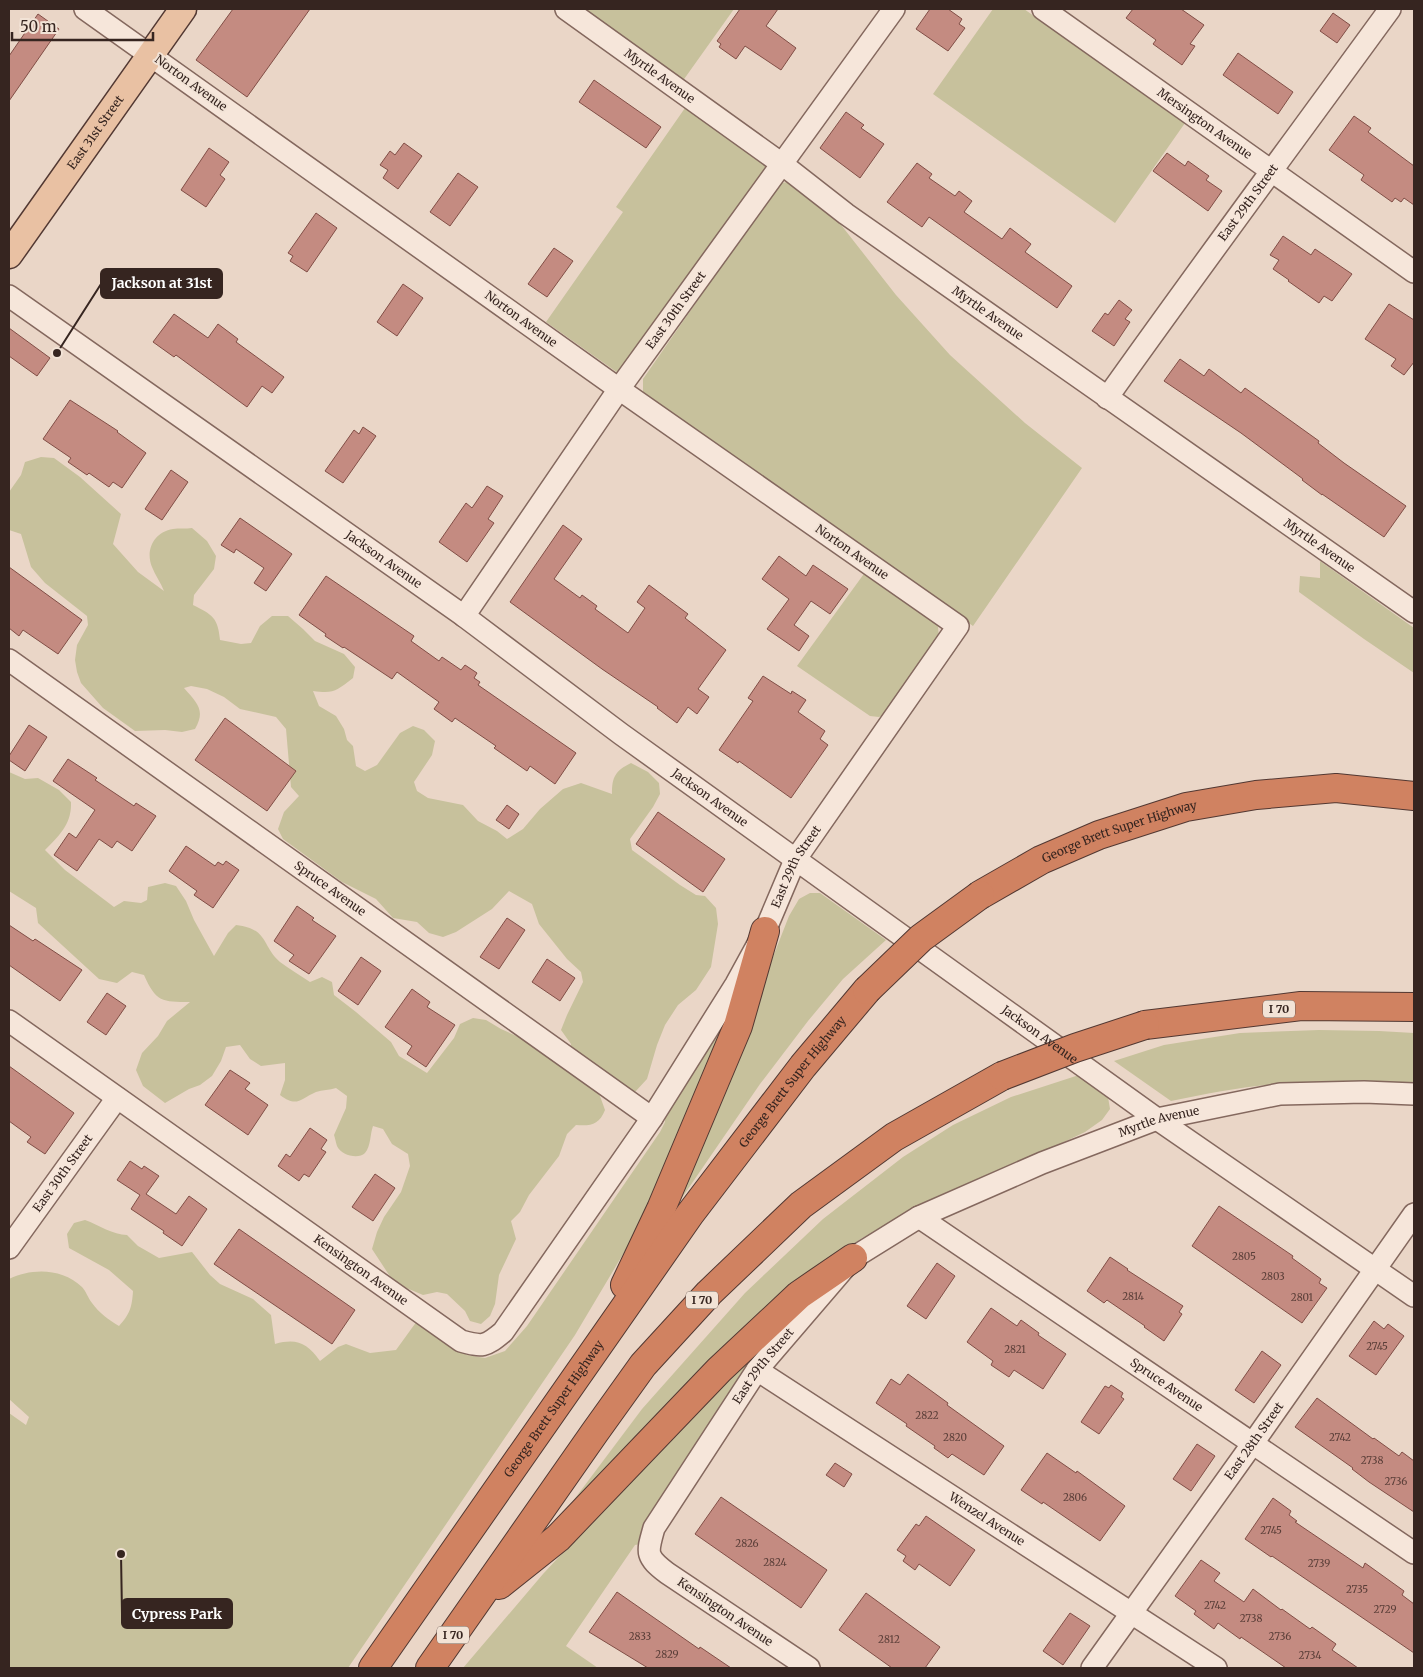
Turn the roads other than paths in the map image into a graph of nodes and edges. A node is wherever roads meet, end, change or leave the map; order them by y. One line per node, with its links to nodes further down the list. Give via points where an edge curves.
1 (85, 9): 7 (street, Norton Avenue)
2 (183, 9): 7 (main road, East 31st Street)
3 (566, 9): 8 (street, Myrtle Avenue)
4 (894, 9): 8 (street, East 30th Street)
5 (1043, 9): 9 (street, Mersington Avenue)
6 (1390, 9): 9 (street, East 29th Street)
7 (151, 54): 10 (main road, East 31st Street); 13 (street, Norton Avenue)
8 (782, 164): 13 (street, East 30th Street); 14 (street, Myrtle Avenue, via 846,214)
9 (1272, 171): 11 (street, Mersington Avenue); 14 (street, East 29th Street)
10 (9, 255)
11 (1414, 272)
12 (9, 296): 16 (street, Jackson Avenue)
13 (619, 389): 16 (street, East 30th Street); 17 (street, Norton Avenue)
14 (1107, 398): 15 (street, Myrtle Avenue)
15 (1414, 612)
16 (464, 616): 20 (street, Jackson Avenue)
17 (958, 626): 20 (street, East 29th Street)
18 (9, 660): 26 (street, Spruce Avenue)
19 (1414, 796): 34 (highway, George Brett Super Highway, bridge, via 1336,788 1256,795 1186,807 1099,835 1042,860 980,895 921,938 867,990 803,1066 690,1214)
20 (795, 860): 21 (street, East 29th Street); 27 (street, Jackson Avenue)
21 (765, 931): 26 (street, East 29th Street, via 736,984); 34 (highway, via 738,1026 661,1209)
22 (1414, 1007): 39 (highway, I 70, bridge, via 1301,1006 1145,1024 1002,1076 894,1137 808,1200 709,1293 644,1365)
23 (9, 1021): 25 (street, Kensington Avenue)
24 (1414, 1094): 27 (street, Myrtle Avenue, via 1280,1094)
25 (118, 1098): 26 (street, Kensington Avenue, via 461,1341 478,1346 490,1343 503,1332); 30 (street, East 30th Street)
26 (652, 1118)
27 (1157, 1119): 29 (street, Myrtle Avenue, via 1042,1163); 32 (street, Jackson Avenue)
28 (1414, 1214): 32 (street, East 28th Street)
29 (919, 1218): 31 (street, East 29th Street); 36 (street, Spruce Avenue)
30 (9, 1248)
31 (853, 1258): 35 (street, East 29th Street); 39 (highway, via 799,1295 719,1370 558,1538)
32 (1375, 1269): 33 (street, Jackson Avenue); 36 (street, East 28th Street)
33 (1414, 1296)
34 (591, 1356): 41 (highway, George Brett Super Highway)
35 (757, 1370): 37 (street, East 29th Street, via 654,1528); 40 (street, Wenzel Avenue)
36 (1253, 1443): 38 (street, Spruce Avenue); 40 (street, East 28th Street)
37 (648, 1551): 43 (street, Kensington Avenue, via 653,1563)
38 (1414, 1553)
39 (476, 1603): 42 (highway, I 70)
40 (1130, 1613): 44 (street, East 28th Street); 45 (street, Wenzel Avenue)
41 (373, 1668)
42 (430, 1668)
43 (809, 1668)
44 (1092, 1668)
45 (1216, 1668)

